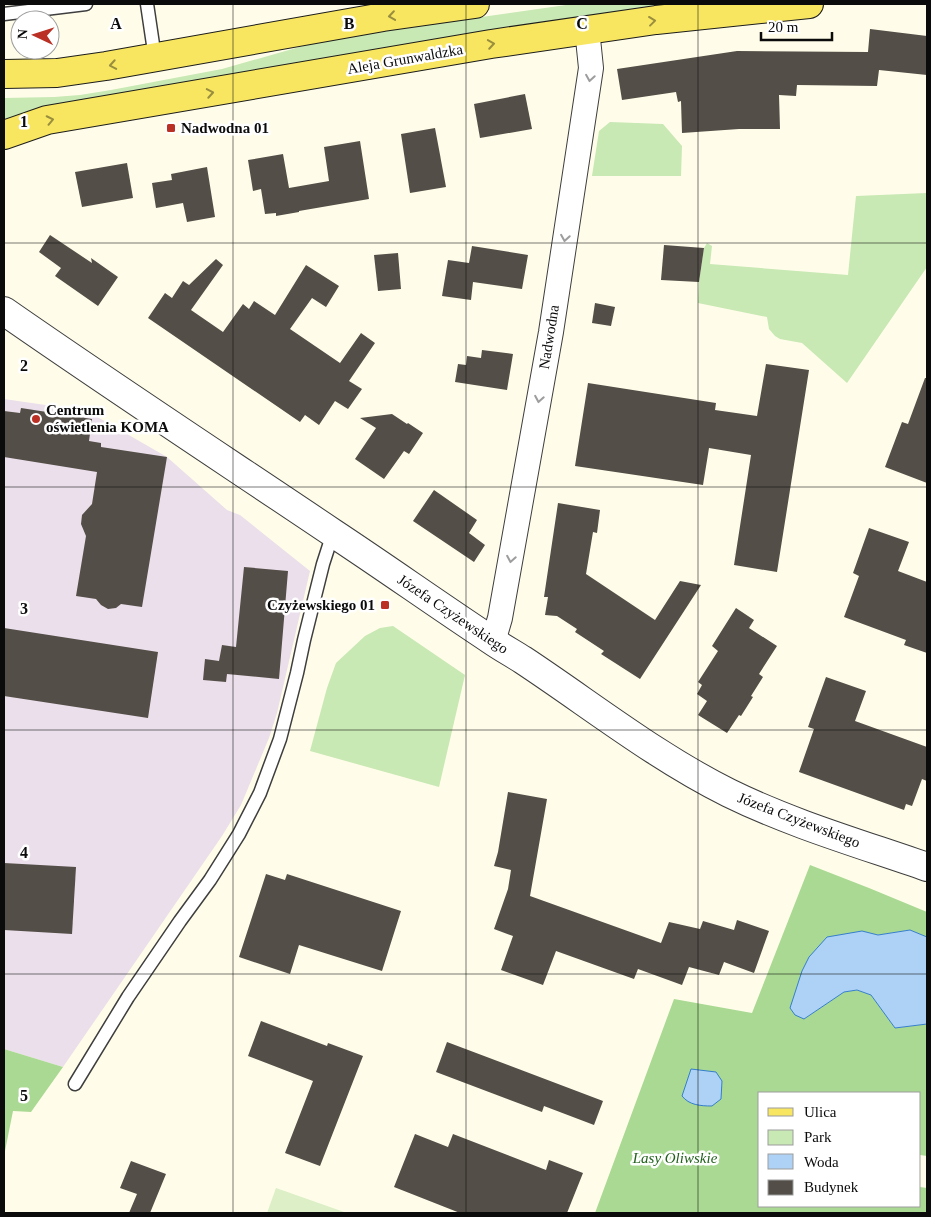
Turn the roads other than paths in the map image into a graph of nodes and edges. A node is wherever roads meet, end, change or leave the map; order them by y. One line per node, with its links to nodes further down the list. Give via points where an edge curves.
1 (86, 4): 5 (lane)
2 (147, 4): 7 (lane)
3 (475, 4): 7 (main road, one-way to 7)
4 (809, 4): 6 (main road, Aleja Grunwaldzka, one-way to 4)
5 (4, 14)
6 (587, 29): 9 (main road, Aleja Grunwaldzka, one-way to 6, via 47,120); 12 (street, Nadwodna, one-way to 12, via 591,68 551,332)
7 (155, 58): 8 (main road, one-way to 8, via 57,73)
8 (4, 74)
9 (4, 135)
10 (4, 311): 11 (street, Józefa Czyżewskiego)
11 (333, 533): 12 (street, Józefa Czyżewskiego); 14 (lane, via 280,739 260,793 210,880 128,997)
12 (493, 642): 13 (street, Józefa Czyżewskiego, via 692,774 775,814)
13 (927, 867)
14 (75, 1084)

